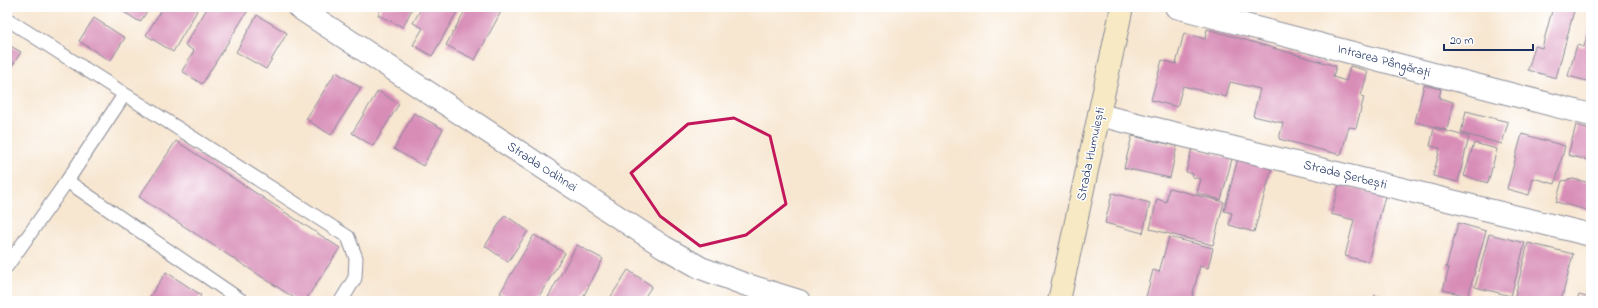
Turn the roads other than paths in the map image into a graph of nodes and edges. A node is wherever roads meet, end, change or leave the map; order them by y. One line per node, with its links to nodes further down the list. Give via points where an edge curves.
1 (298, 7): 14 (street, Strada Odihnei, via 664,247 701,268)
2 (1122, 7): 6 (street, Strada Humulești)
3 (1176, 7): 7 (street, Intrarea Pângărați)
4 (7, 19): 5 (lane)
5 (124, 95): 8 (lane); 13 (lane, via 348,238 356,258 355,278)
6 (1100, 114): 9 (street, Strada Șerbești); 11 (street, Strada Humulești)
7 (1591, 115)
8 (67, 181): 10 (lane); 12 (lane)
9 (1591, 235)
10 (7, 266)
11 (1062, 300)
12 (242, 301)
13 (341, 301)
14 (799, 301)

